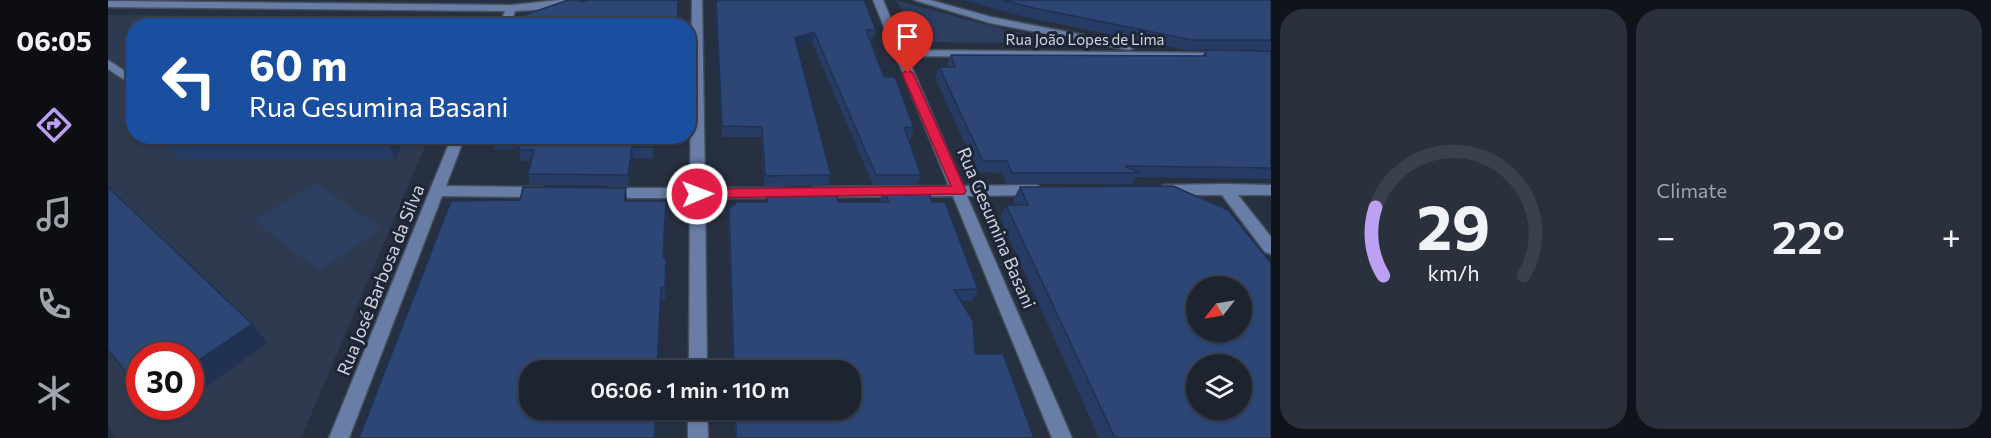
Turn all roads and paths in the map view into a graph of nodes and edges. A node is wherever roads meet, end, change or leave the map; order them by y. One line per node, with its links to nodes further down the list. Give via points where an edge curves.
1 (572, 0): 7 (street)
2 (697, 0): 23 (street)
3 (878, 0): 9 (street, Rua Gesumina Basani)
4 (919, 0): 10 (street, via 1046,32)
5 (153, 2): 6 (street); 7 (street)
6 (108, 4)
7 (511, 8): 8 (street)
8 (507, 18)
9 (899, 53): 10 (street, Rua João Lopes de Lima); 20 (street, Rua Gesumina Basani)
10 (1180, 56): 11 (street, Rua João Lopes de Lima)
11 (1237, 56)
12 (108, 63): 13 (street)
13 (126, 77)
14 (456, 144): 19 (street, Rua José Barbosa da Silva)
15 (1225, 189): 17 (street); 18 (street); 24 (street)
16 (1052, 190): 20 (street)
17 (1144, 190)
18 (1271, 190)
19 (437, 191): 21 (street); 27 (street, Rua José Barbosa da Silva)
20 (960, 191): 23 (street); 29 (street, Rua Gesumina Basani)
21 (552, 192)
22 (597, 193): 23 (street)
23 (697, 194): 25 (street)
24 (1271, 248)
25 (698, 360)
26 (698, 420): 28 (street)
27 (339, 438)
28 (698, 438)
29 (1062, 438)

